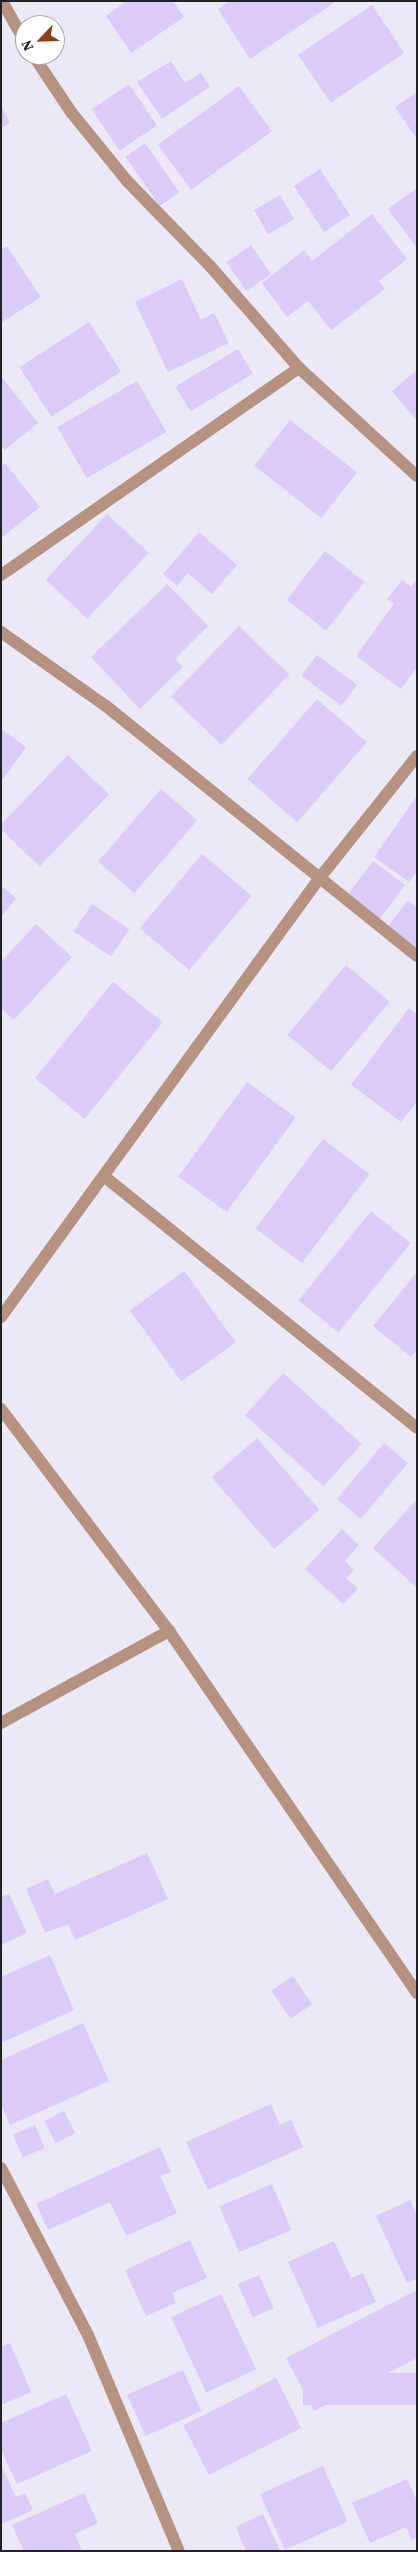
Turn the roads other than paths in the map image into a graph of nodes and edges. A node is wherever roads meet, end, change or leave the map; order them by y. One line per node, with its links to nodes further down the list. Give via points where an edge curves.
1 (2, 1): 2 (street)
2 (15, 24)
3 (40, 65): 4 (street, via 71,112 127,182 210,266)
4 (299, 368): 5 (street); 6 (street)
5 (417, 476)
6 (1, 575)
7 (1, 632): 9 (street, via 106,706)
8 (417, 756): 9 (street)
9 (318, 880): 10 (street); 11 (street)
10 (417, 956)
11 (105, 1177): 12 (street); 14 (street)
12 (1, 1317)
13 (1, 1409): 15 (street)
14 (417, 1428)
15 (169, 1631): 16 (street); 17 (street)
16 (1, 1722)
17 (417, 1993)
18 (1, 2168): 19 (street, via 88,2335)
19 (178, 2551)

